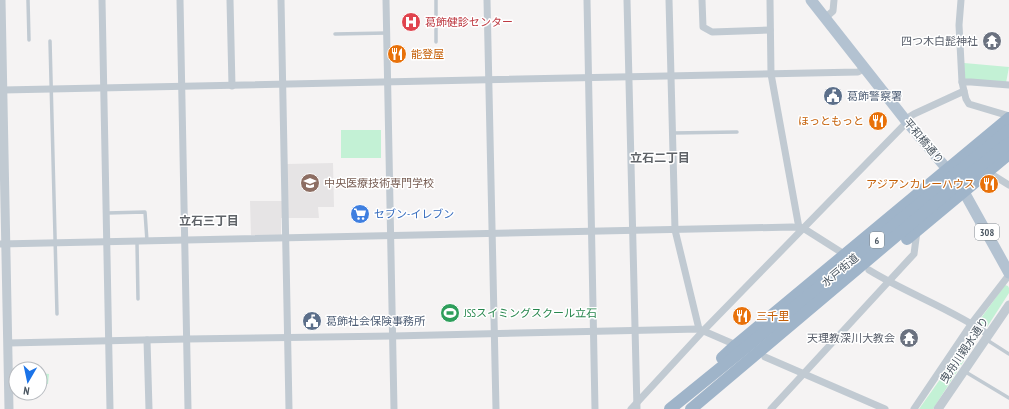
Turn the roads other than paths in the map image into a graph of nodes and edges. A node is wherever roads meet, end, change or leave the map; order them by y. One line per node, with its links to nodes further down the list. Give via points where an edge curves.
1 (1, 0): 18 (street)
2 (28, 0): 24 (lane)
3 (102, 0): 39 (street)
4 (180, 0): 37 (street)
5 (230, 0): 38 (street)
6 (281, 0): 35 (street)
7 (386, 0): 21 (street)
8 (436, 0): 26 (lane)
9 (487, 0): 32 (street)
10 (587, 0): 31 (street)
11 (627, 0): 29 (street)
12 (669, 0): 30 (street)
13 (702, 0): 20 (street, via 703,27 712,32)
14 (770, 0): 20 (street)
15 (811, 0): 19 (main road, 平和橋通り / 308)
16 (834, 0): 19 (street, via 833,10)
17 (961, 0): 34 (street, via 959,25)
18 (1, 17): 23 (street)
19 (825, 18): 27 (main road, 平和橋通り / 308)
20 (770, 30): 28 (street)
21 (387, 33): 22 (lane); 33 (street)
22 (335, 34)
23 (1, 37): 41 (street)
24 (29, 40)
25 (50, 41): 40 (lane)
26 (436, 42)
27 (865, 68): 28 (street, via 858,72); 44 (main road, 平和橋通り / 308)
28 (771, 74): 30 (street); 57 (street)
29 (630, 77): 30 (street); 31 (street); 60 (street)
30 (671, 77): 47 (street)
31 (589, 78): 32 (street); 61 (street)
32 (489, 80): 33 (street); 62 (street)
33 (388, 82): 35 (street); 63 (street)
34 (962, 82): 36 (street); 42 (street)
35 (283, 84): 38 (street); 64 (street)
36 (1009, 85)
37 (182, 86): 38 (street); 39 (street); 65 (street)
38 (232, 86)
39 (104, 88): 40 (street); 56 (street)
40 (52, 89): 41 (street); 69 (lane)
41 (2, 91): 48 (street)
42 (964, 91): 43 (street, via 969,104); 44 (street, via 914,114)
43 (1009, 117): 52 (highway)
44 (907, 121): 52 (main road, 平和橋通り / 308); 57 (street)
45 (1009, 130): 91 (highway, 水戸街道 / 6)
46 (737, 132): 47 (lane)
47 (673, 133): 58 (street)
48 (2, 136): 51 (street)
49 (1009, 143): 91 (highway, 水戸街道 / 6)
50 (1009, 154): 53 (highway)
51 (2, 161): 70 (street)
52 (947, 169): 55 (main road, 平和橋通り / 308); 71 (highway)
53 (988, 172): 54 (street); 55 (highway)
54 (1009, 185)
55 (964, 192): 59 (highway); 73 (main road, 平和橋通り / 308)
56 (107, 213): 66 (lane, via 145,212); 67 (street)
57 (801, 228): 58 (street); 71 (street); 81 (street)
58 (675, 230): 60 (street); 81 (street)
59 (917, 230): 72 (highway); 75 (street, via 914,254)
60 (633, 231): 61 (street); 80 (street)
61 (593, 232): 62 (street); 82 (street)
62 (492, 234): 63 (street); 83 (street)
63 (391, 236): 64 (street); 84 (street)
64 (286, 238): 65 (street); 86 (street)
65 (185, 240): 66 (street); 87 (street)
66 (147, 241): 68 (street)
67 (107, 242): 68 (street); 69 (street); 89 (street)
68 (137, 242): 76 (lane)
69 (56, 243): 70 (street); 78 (lane)
70 (3, 244): 74 (street)
71 (844, 254): 91 (highway)
72 (869, 270): 75 (street); 91 (highway)
73 (1009, 274): 79 (street)
74 (3, 282): 90 (street)
75 (889, 282): 79 (street); 95 (street)
76 (138, 299)
77 (1009, 305): 85 (street, 曳舟川親水通り)
78 (57, 314)
79 (972, 323): 85 (street); 112 (street)
80 (635, 330): 81 (street); 82 (street); 98 (street)
81 (701, 330): 91 (street); 98 (street)
82 (594, 331): 83 (street); 107 (street)
83 (493, 334): 84 (street); 106 (street)
84 (393, 336): 86 (street); 105 (street)
85 (988, 337): 92 (lane); 94 (street, 曳舟川親水通り)
86 (288, 338): 87 (street); 104 (street)
87 (187, 339): 88 (street); 103 (street)
88 (147, 340): 89 (street); 102 (street)
89 (108, 341): 90 (street); 101 (street)
90 (8, 344): 93 (street)
91 (750, 352): 95 (street); 97 (highway, via 706,373); 109 (highway, via 721,391)
92 (1009, 354)
93 (4, 359): 100 (street)
94 (964, 371): 96 (lane); 99 (street, 曳舟川親水通り)
95 (803, 374): 110 (street); 111 (street)
96 (1009, 398)
97 (675, 405)
98 (637, 406): 108 (street)
99 (942, 408)
100 (9, 409)
101 (110, 409)
102 (150, 409)
103 (188, 409)
104 (289, 409)
105 (394, 409)
106 (496, 409)
107 (596, 409)
108 (631, 409)
109 (691, 409)
110 (771, 409)
111 (885, 409)
112 (914, 409)

